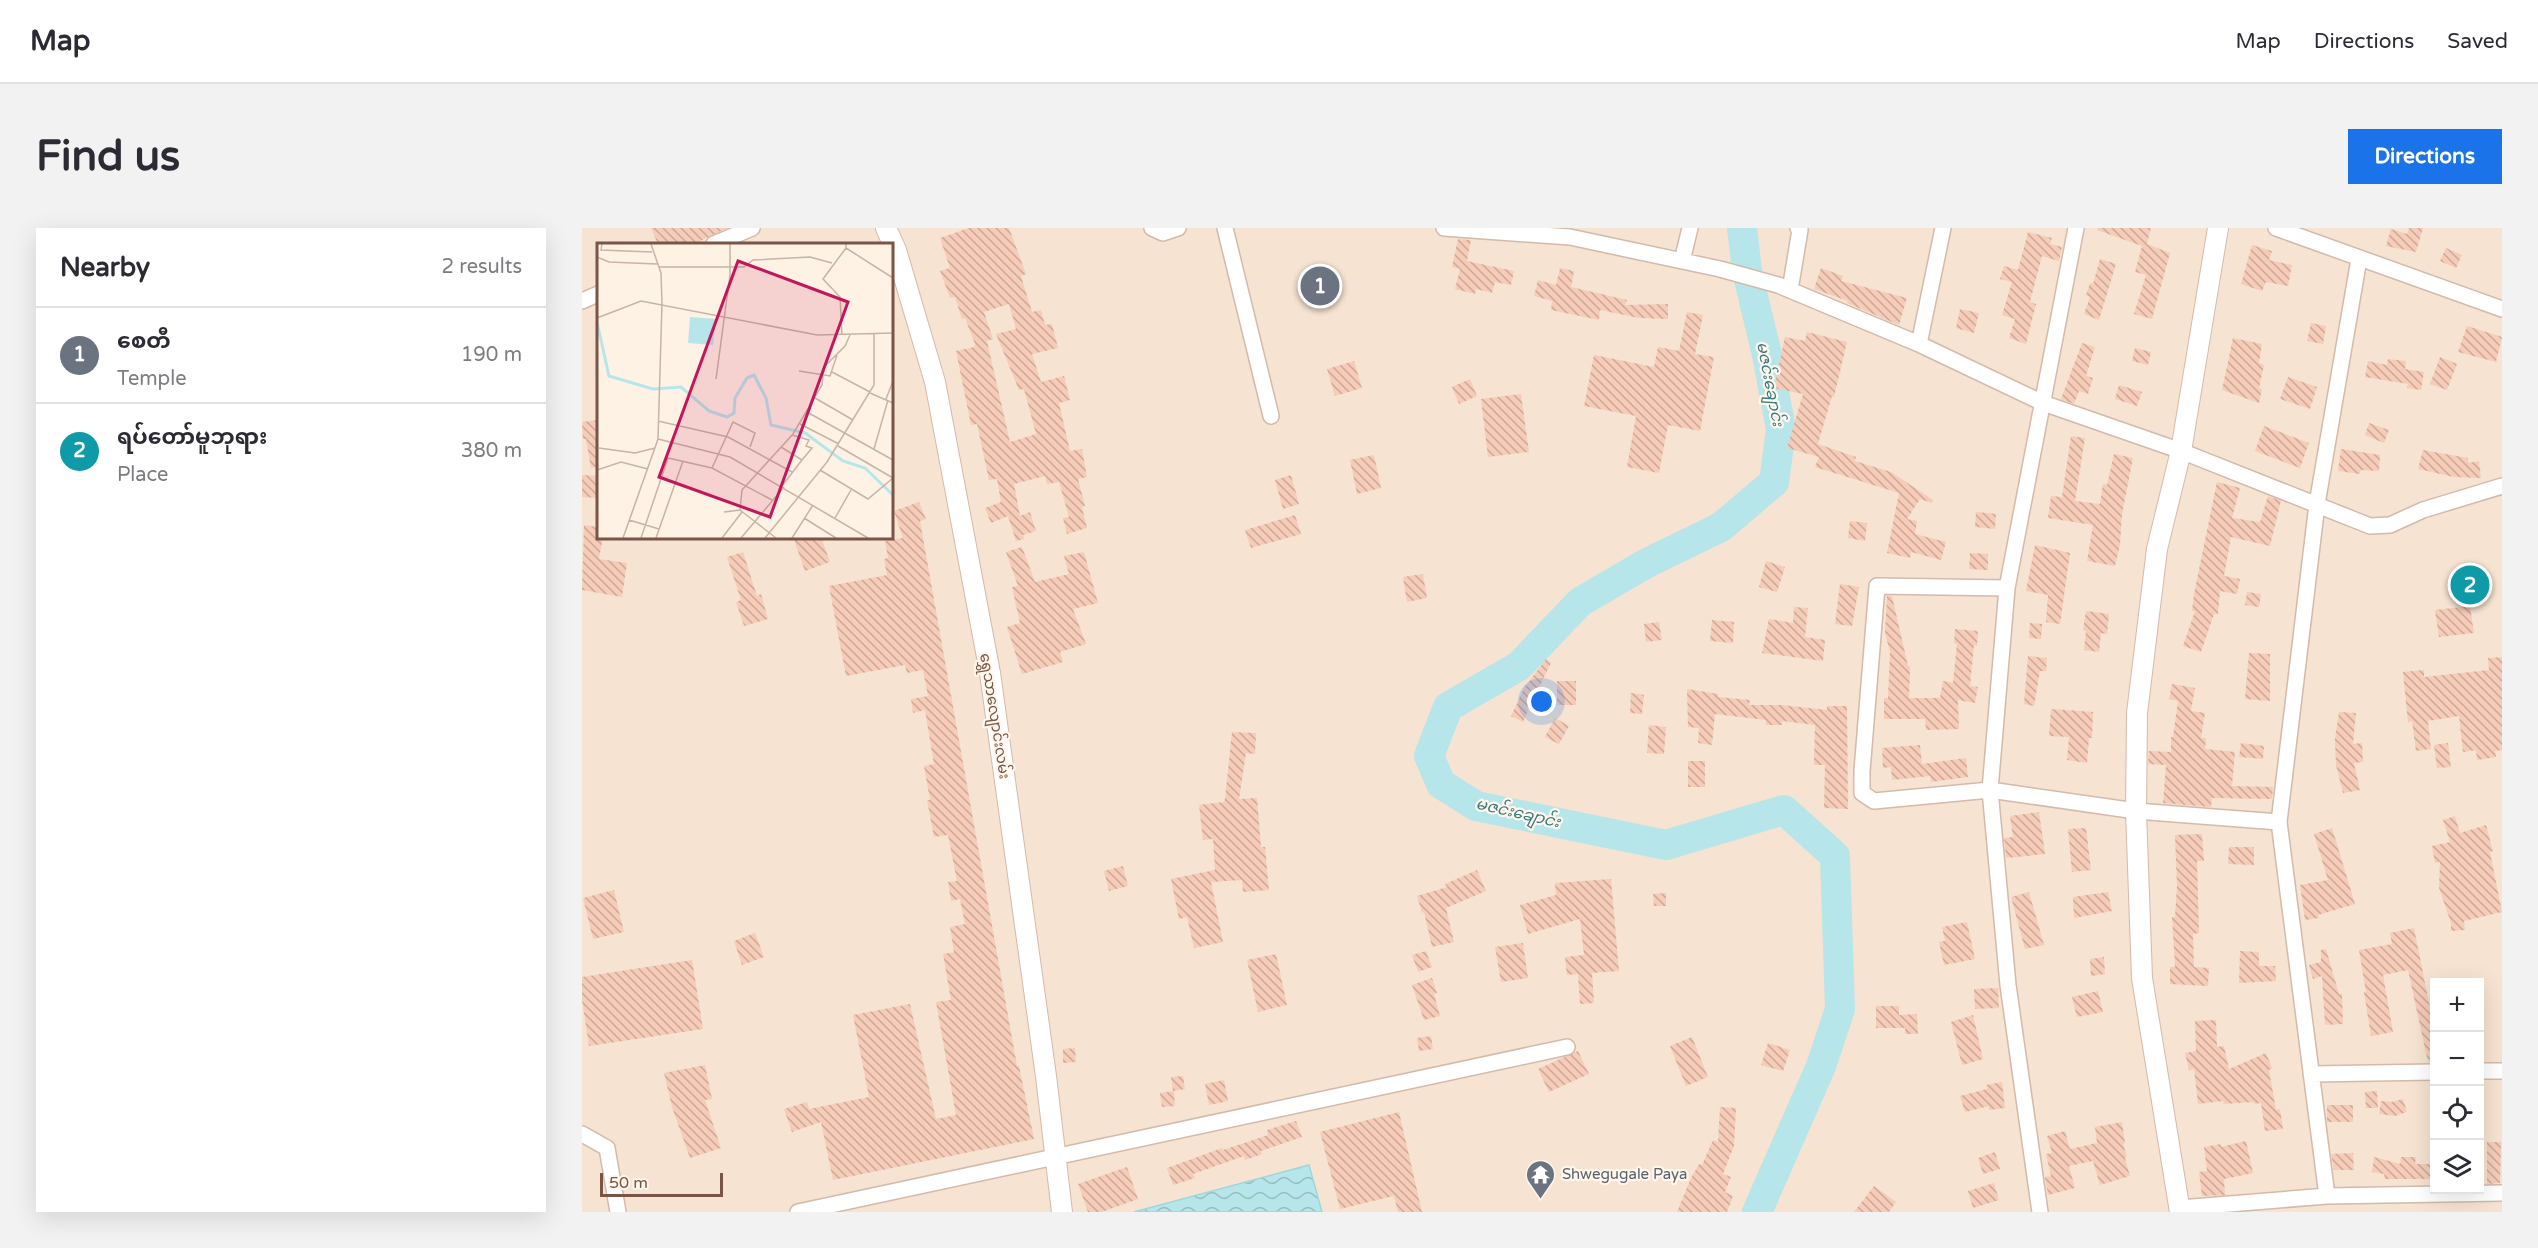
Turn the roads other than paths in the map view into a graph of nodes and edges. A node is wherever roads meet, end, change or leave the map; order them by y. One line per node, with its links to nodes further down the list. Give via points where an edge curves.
1 (752, 228): 14 (street)
2 (886, 228): 37 (street, ရွှေသာလျောင်းလမ်း, via 935,382 990,673)
3 (1152, 228): 4 (street, via 1163,232)
4 (1178, 228)
5 (1226, 228): 23 (street)
6 (1444, 228): 13 (street)
7 (1690, 228): 16 (street)
8 (1798, 228): 17 (street)
9 (1943, 228): 21 (street)
10 (2076, 228): 22 (street)
11 (2218, 228): 24 (street)
12 (2276, 228): 15 (street)
13 (1571, 233): 16 (street)
14 (716, 243)
15 (2359, 259): 20 (street); 26 (street)
16 (1682, 261): 17 (street)
17 (1784, 287): 21 (street)
18 (597, 294): 19 (street)
19 (582, 301)
20 (2502, 309)
21 (1919, 344): 22 (street)
22 (2043, 403): 24 (street); 27 (street)
23 (1271, 416)
24 (2181, 451): 26 (street); 29 (street, via 2157,549 2137,713)
25 (2502, 486): 26 (street, via 2380,527)
26 (2317, 504): 30 (street)
27 (2007, 588): 28 (street); 28 (street, via 1877,586 1862,793 1874,801)
28 (1990, 790): 29 (street); 44 (street, via 2008,985)
29 (2136, 811): 30 (street); 40 (street, via 2142,978)
30 (2279, 822): 35 (street)
31 (1567, 1047): 37 (street)
32 (2484, 1071): 33 (street)
33 (2502, 1071)
34 (2430, 1072): 35 (street)
35 (2311, 1074): 39 (street)
36 (582, 1134): 41 (street, via 607,1148)
37 (1055, 1155): 42 (street); 43 (street, ရွှေသာလျောင်းလမ်း)
38 (2502, 1193): 39 (street)
39 (2327, 1196): 40 (street)
40 (2180, 1210)
41 (618, 1212)
42 (798, 1212)
43 (1062, 1212)
44 (2040, 1212)

